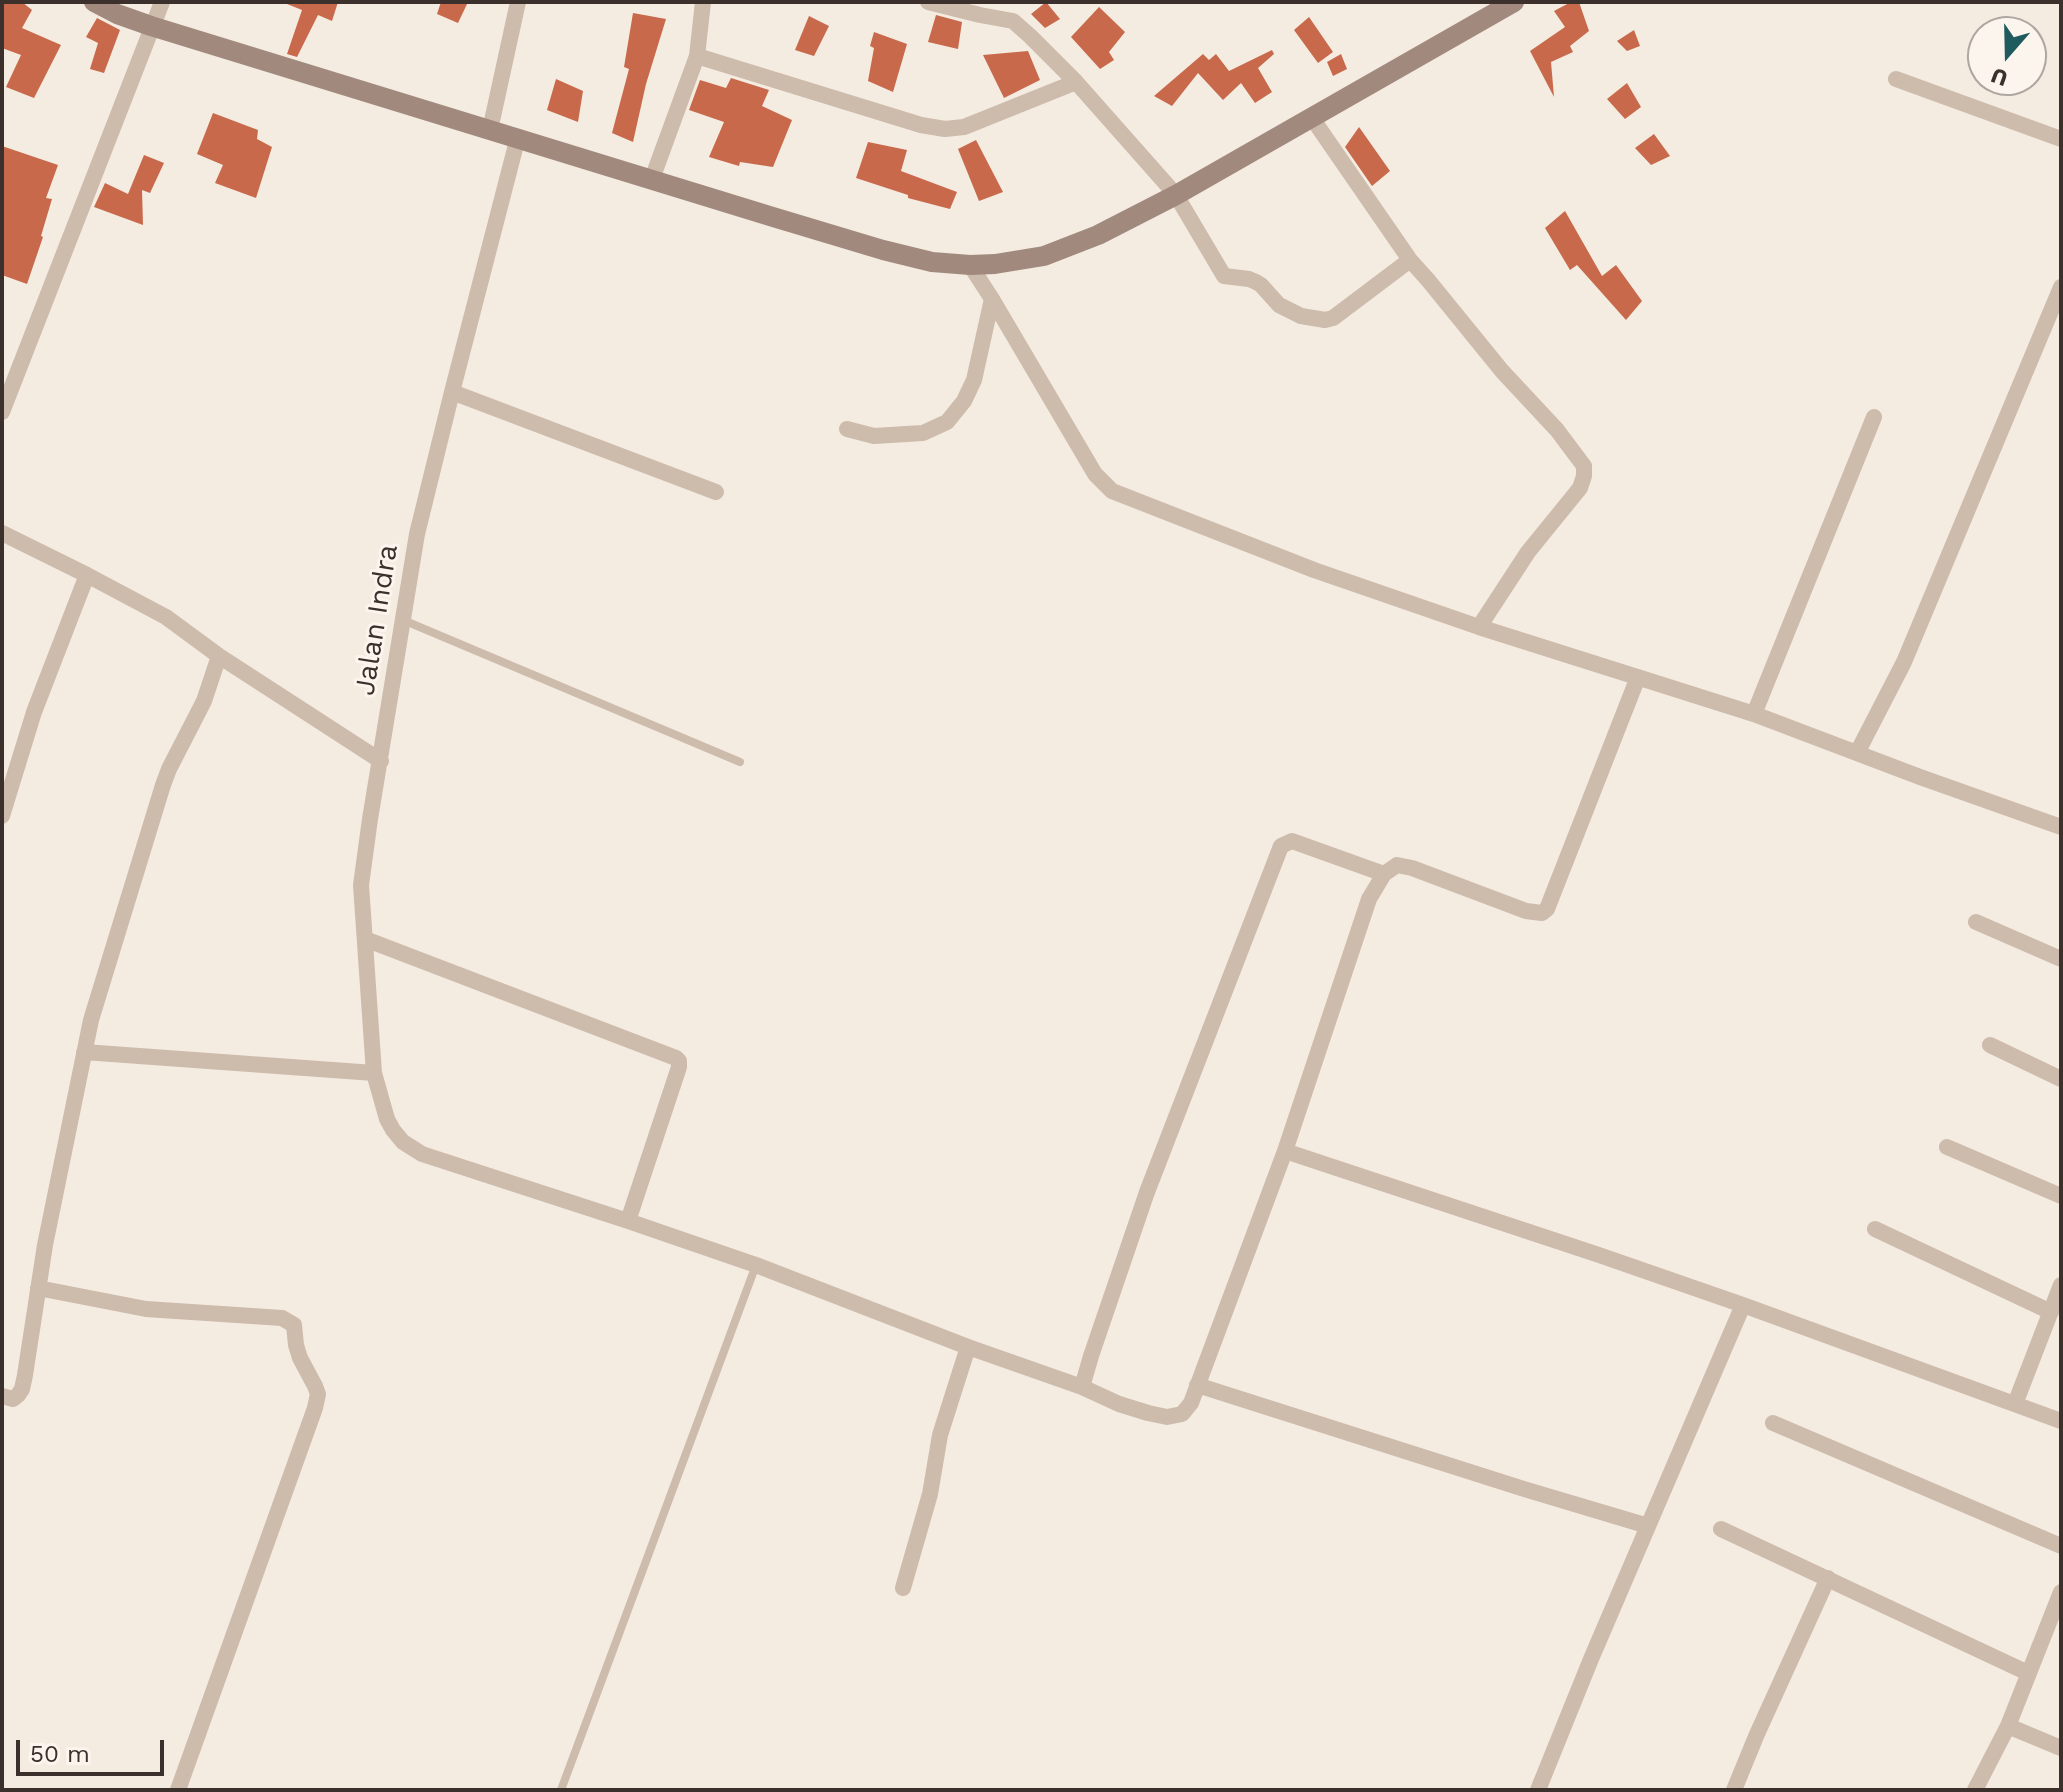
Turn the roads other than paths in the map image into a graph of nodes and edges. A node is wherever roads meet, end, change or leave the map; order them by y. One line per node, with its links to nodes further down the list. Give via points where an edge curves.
1 (94, 2): 9 (main road)
2 (162, 2): 9 (street)
3 (518, 2): 14 (street)
4 (703, 2): 10 (street)
5 (928, 2): 8 (street)
6 (1008, 2): 8 (street)
7 (1514, 2): 13 (main road)
8 (1013, 21): 12 (street)
9 (151, 26): 14 (main road); 24 (street)
10 (697, 56): 12 (street, via 945,129 964,127); 17 (street)
11 (1896, 79): 16 (street)
12 (1076, 82): 18 (street)
13 (1312, 118): 18 (main road); 19 (street)
14 (490, 130): 15 (main road)
15 (518, 137): 17 (main road); 23 (street, Jalan Indra)
16 (2061, 139)
17 (652, 179): 20 (main road, via 883,250)
18 (1176, 195): 19 (street, via 1221,273 1256,282 1279,305 1301,316 1333,318); 20 (main road, via 1061,251)
19 (1410, 260): 31 (street, via 1584,466 1580,488 1528,552)
20 (970, 265): 22 (street)
21 (2061, 287): 35 (street, via 1904,662)
22 (992, 299): 26 (street, via 974,380 947,422 923,433 874,436); 31 (street, via 1095,474 1112,491)
23 (452, 392): 27 (street); 30 (street, Jalan Indra, via 417,534)
24 (2, 412)
25 (1874, 417): 34 (street)
26 (847, 429)
27 (716, 492)
28 (2, 533): 29 (street)
29 (87, 575): 32 (street, via 166,617); 38 (street, via 34,712)
30 (403, 620): 36 (street, Jalan Indra); 37 (lane)
31 (1479, 627): 33 (street)
32 (219, 656): 36 (street); 45 (street, via 200,711 163,785)
33 (1638, 677): 34 (street); 40 (street, via 1542,913 1412,868 1397,865)
34 (1754, 714): 35 (street)
35 (1857, 753): 39 (street)
36 (381, 761): 42 (street, Jalan Indra, via 361,885)
37 (740, 762)
38 (2, 816)
39 (2060, 825)
40 (1384, 874): 49 (street, via 1369,899); 60 (street, via 1292,841 1281,846 1147,1192)
41 (1976, 922): 43 (street)
42 (365, 939): 46 (street, Jalan Indra); 51 (street, via 679,1061)
43 (2061, 959)
44 (1990, 1045): 47 (street)
45 (84, 1052): 46 (street); 55 (street)
46 (374, 1073): 51 (street, Jalan Indra, via 387,1119 403,1142 422,1154)
47 (2061, 1079)
48 (1947, 1147): 50 (street)
49 (1285, 1151): 56 (street); 59 (street)
50 (2061, 1196)
51 (628, 1221): 53 (street)
52 (1875, 1229): 57 (street)
53 (756, 1265): 58 (street); 76 (lane)
54 (2061, 1285): 57 (street)
55 (38, 1288): 61 (street, via 22,1389 13,1399); 75 (street, via 146,1309 282,1318 294,1325 300,1358 318,1394)
56 (1743, 1305): 62 (street); 65 (street)
57 (2051, 1312): 62 (street)
58 (968, 1347): 60 (street); 69 (street, via 940,1435 930,1494)
59 (1197, 1385): 60 (street, via 1182,1414 1167,1417); 65 (street)
60 (1082, 1387)
61 (2, 1396)
62 (2015, 1404): 63 (street)
63 (2061, 1421)
64 (1773, 1423): 67 (street)
65 (1648, 1526): 77 (street)
66 (1721, 1529): 68 (street)
67 (2061, 1546)
68 (1828, 1578): 72 (street); 78 (street)
69 (903, 1588)
70 (2061, 1592): 71 (street)
71 (2056, 1616): 72 (street)
72 (2028, 1673): 73 (street)
73 (2008, 1726): 74 (street); 79 (street)
74 (2061, 1748)
75 (178, 1790)
76 (561, 1790)
77 (1538, 1790)
78 (1734, 1790)
79 (1975, 1790)

